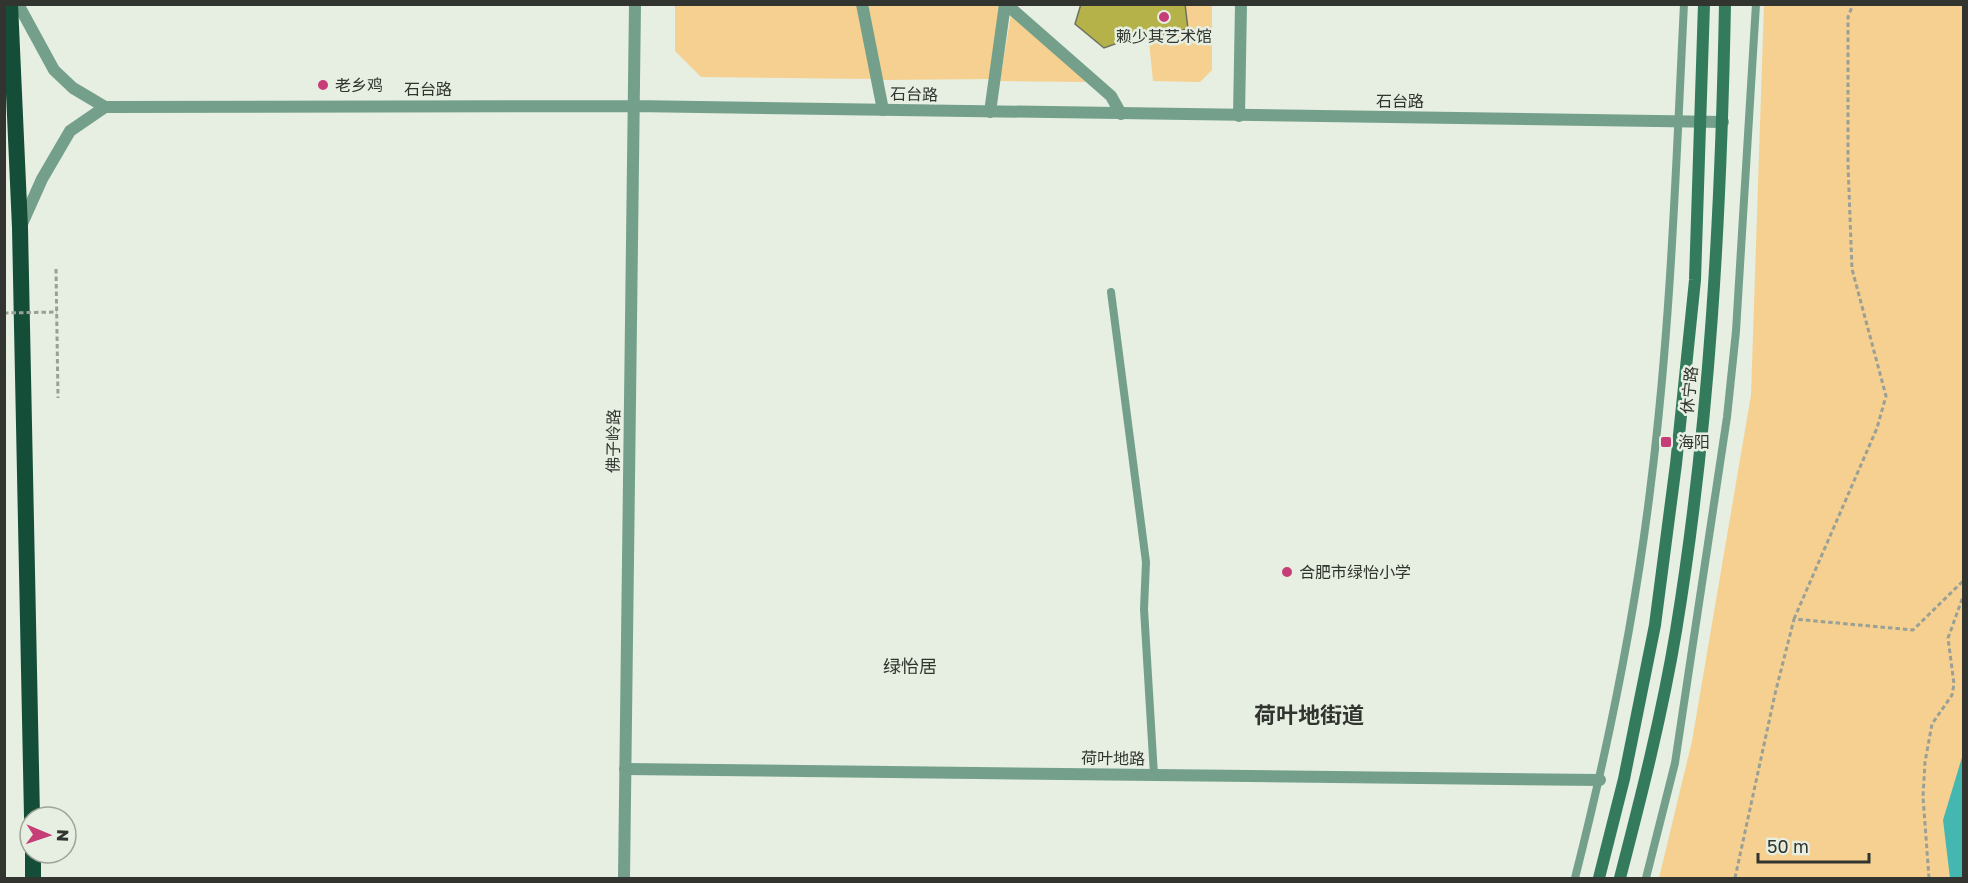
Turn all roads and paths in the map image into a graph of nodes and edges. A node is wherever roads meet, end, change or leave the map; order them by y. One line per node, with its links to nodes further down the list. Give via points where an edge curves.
1 (10, 4): 21 (highway)
2 (18, 4): 12 (street, via 54,70 73,88)
3 (635, 4): 13 (street, 佛子岭路)
4 (862, 4): 14 (street)
5 (1006, 4): 15 (street); 16 (street, via 1111,96)
6 (1241, 4): 17 (street)
7 (1684, 4): 18 (lane)
8 (1704, 4): 19 (main road, 休宁路)
9 (1725, 4): 20 (main road, 休宁路)
10 (1756, 4): 38 (lane, via 1736,332 1727,417 1675,763)
11 (1853, 4): 29 (path, via 1848,17 1851,269 1886,396 1877,428)
12 (105, 106): 13 (street, 石台路); 21 (street, via 70,131 42,179)
13 (634, 106): 14 (street, 石台路); 30 (street, 佛子岭路)
14 (883, 110): 15 (street, 石台路)
15 (990, 112): 16 (street, 石台路)
16 (1121, 114): 17 (street, 石台路)
17 (1239, 116): 18 (street, 石台路)
18 (1678, 120): 19 (street, 石台路); 32 (lane, via 1668,319 1651,484 1625,654)
19 (1701, 120): 20 (street, 石台路); 36 (main road, 休宁路, via 1695,280 1655,625)
20 (1723, 122): 37 (main road, 休宁路, via 1716,284 1676,632)
21 (21, 228): 33 (highway)
22 (56, 269): 24 (path)
23 (1111, 292): 31 (lane, via 1146,562 1144,609)
24 (57, 312): 25 (path, bridge); 26 (path)
25 (4, 313)
26 (58, 398)
27 (1964, 579): 29 (path, via 1913,630)
28 (1964, 594): 40 (path, via 1948,638 1952,695 1932,724 1925,762 1923,797)
29 (1794, 619): 39 (path)
30 (625, 769): 31 (street, 荷叶地路); 34 (street, 佛子岭路)
31 (1154, 775): 32 (street, 荷叶地路)
32 (1600, 780): 35 (lane)
33 (32, 805)
34 (624, 879)
35 (1575, 879)
36 (1599, 879)
37 (1620, 879)
38 (1646, 879)
39 (1735, 879)
40 (1929, 879)

